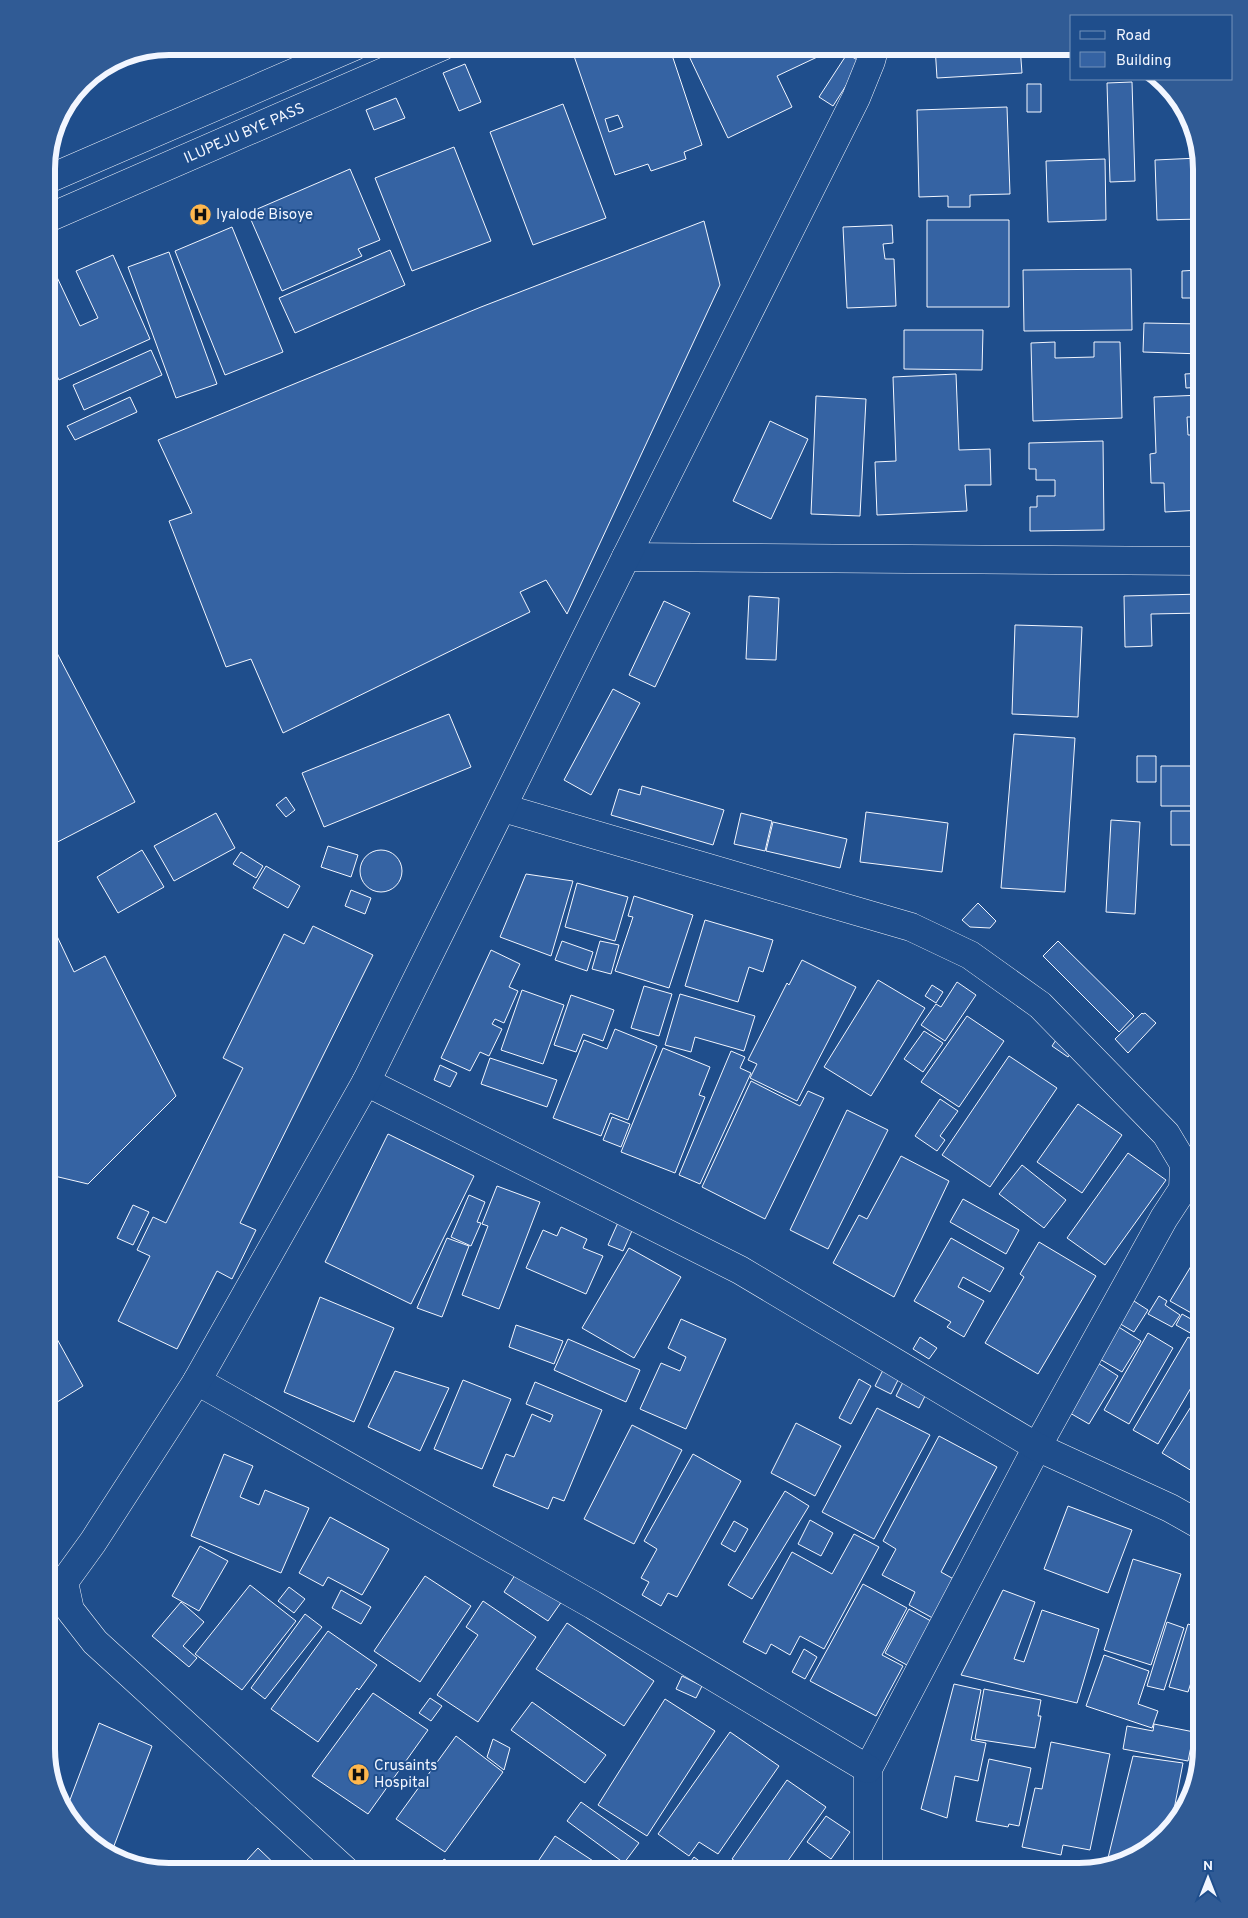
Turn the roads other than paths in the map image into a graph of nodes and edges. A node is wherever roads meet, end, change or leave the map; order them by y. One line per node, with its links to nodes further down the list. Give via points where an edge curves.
1 (335, 55): 4 (street)
2 (422, 55): 5 (street, ILUPEJU BYE PASS)
3 (873, 55): 6 (street, via 856,98)
4 (55, 176)
5 (55, 215)
6 (626, 557): 7 (street); 8 (street)
7 (1193, 561)
8 (503, 808): 9 (street); 11 (street, via 911,927 970,955 1040,1005 1166,1134 1184,1164 1183,1189)
9 (366, 1082): 10 (street); 11 (street, via 740,1270)
10 (197, 1381): 13 (street, via 593,1605); 14 (street, via 64,1582 70,1610 96,1642)
11 (1037, 1447): 12 (street); 13 (street)
12 (1193, 1521)
13 (868, 1769): 15 (street)
14 (337, 1863)
15 (868, 1863)

